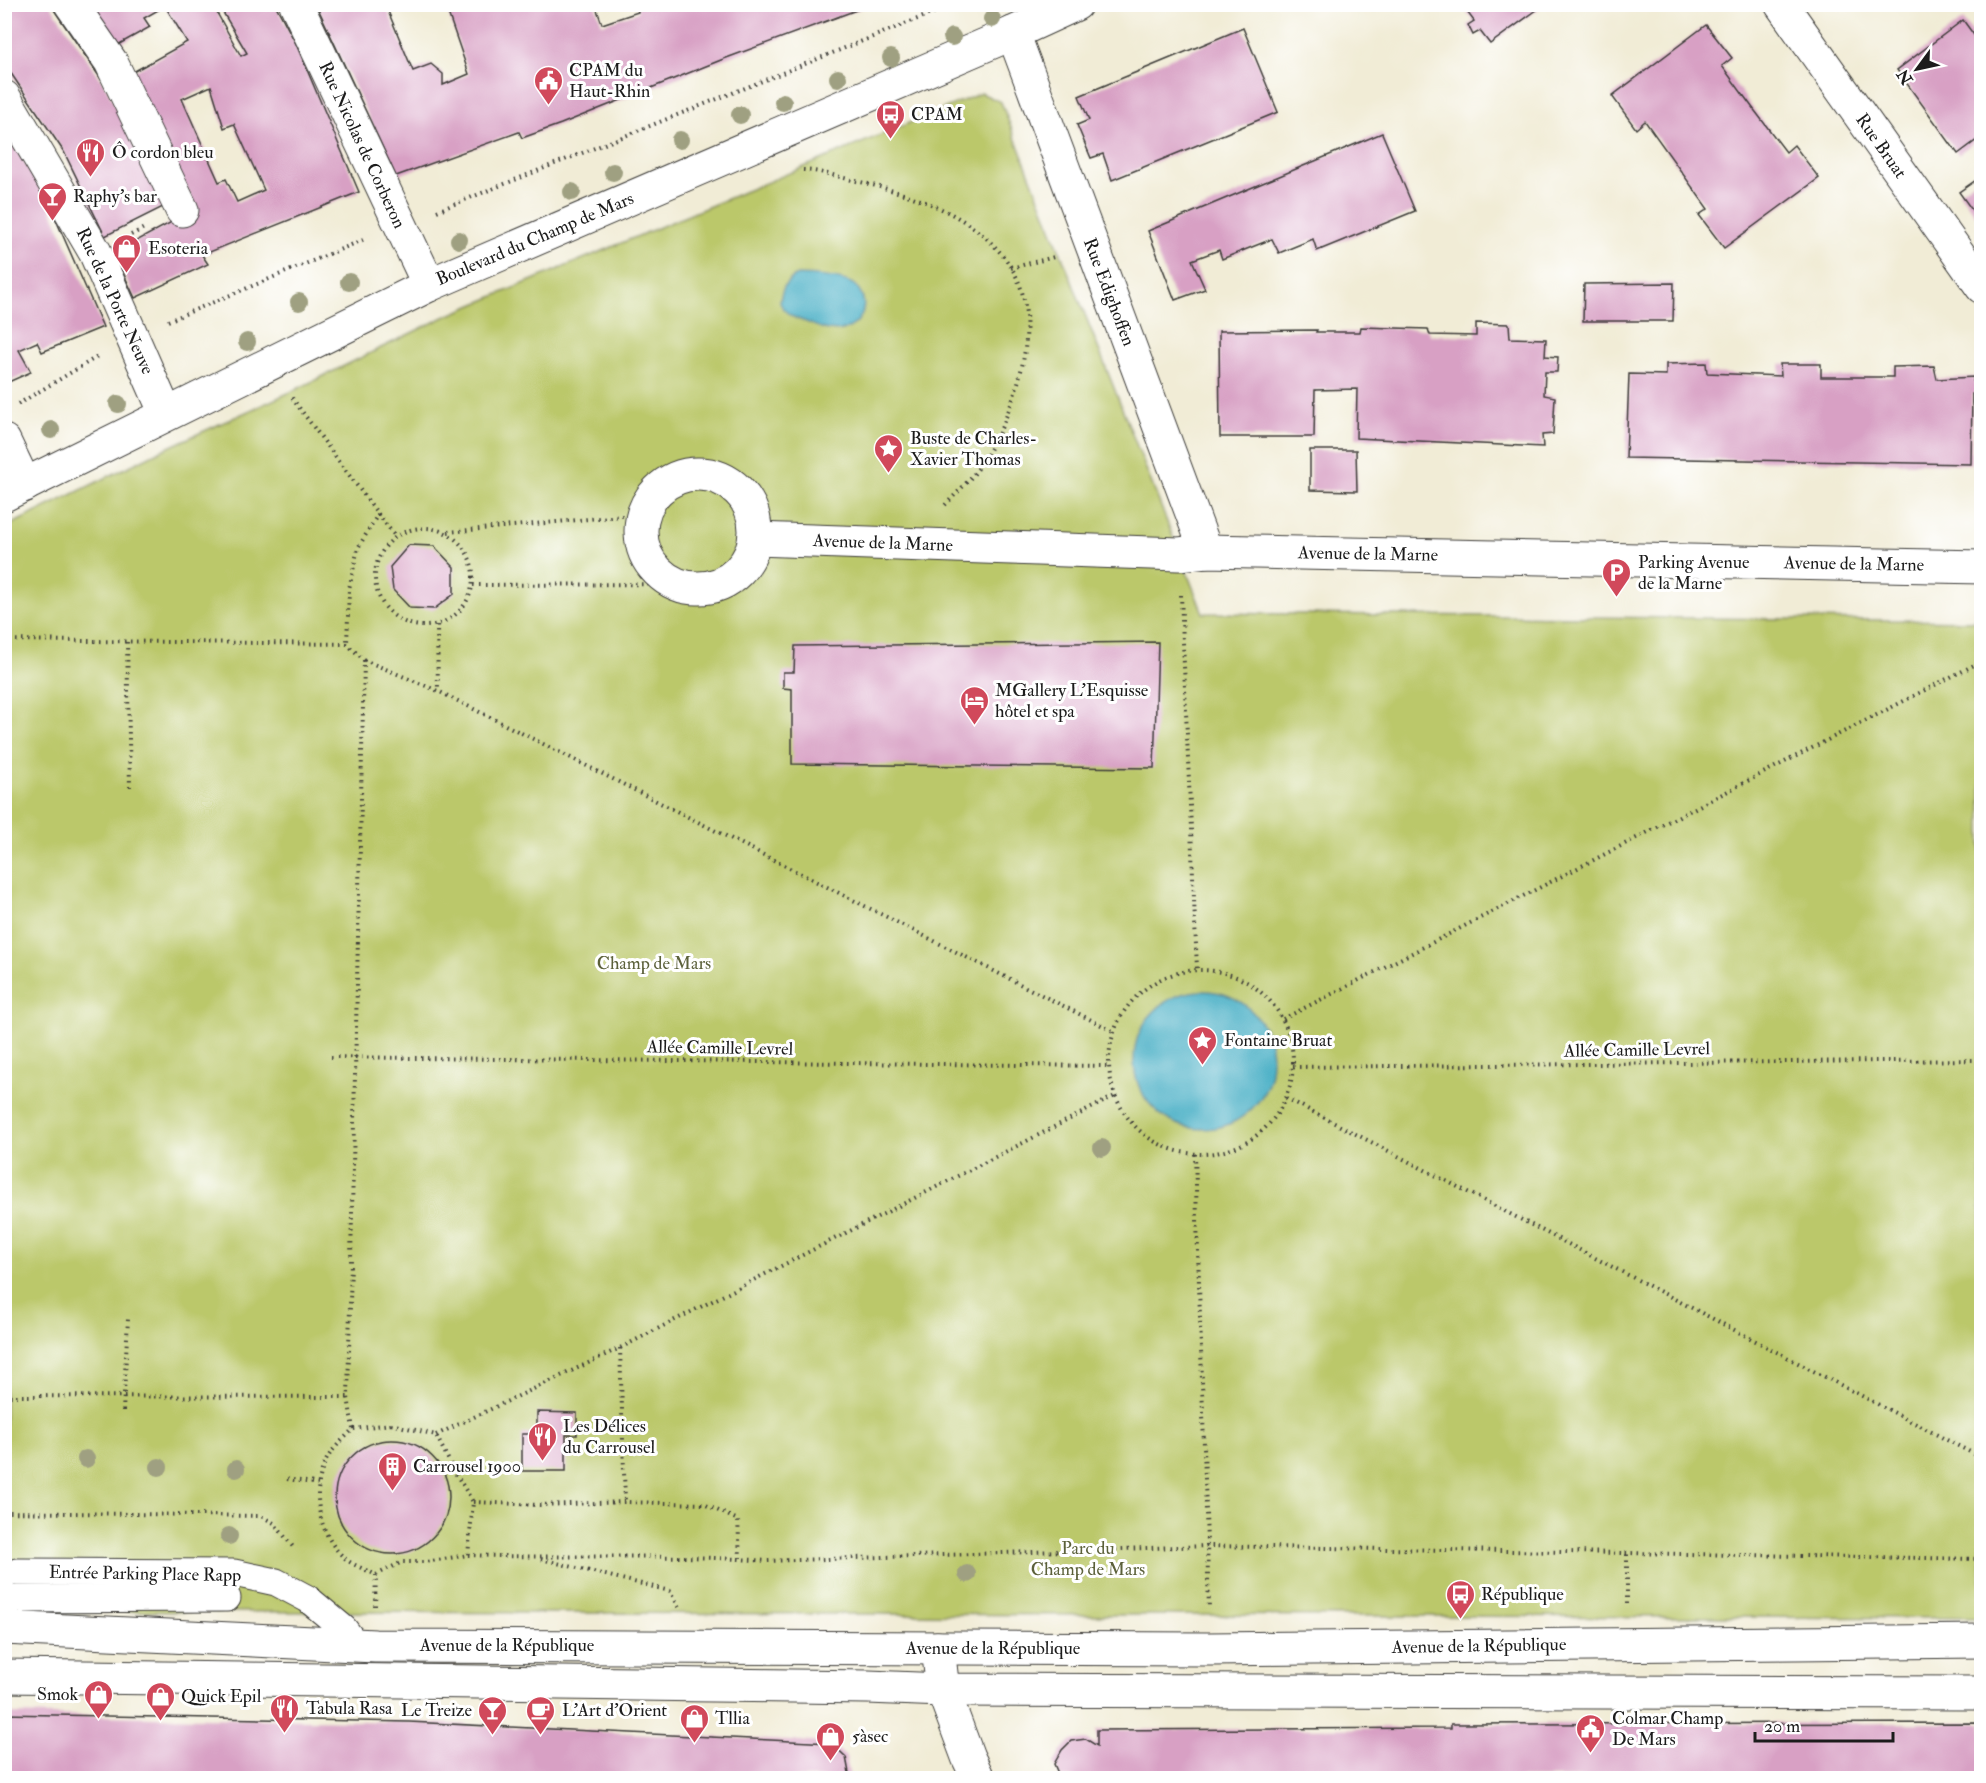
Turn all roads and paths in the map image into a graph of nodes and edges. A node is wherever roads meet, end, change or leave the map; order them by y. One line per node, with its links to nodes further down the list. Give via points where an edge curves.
1 (71, 4): 9 (street, via 111,62)
2 (296, 4): 10 (street, Rue Nicolas de Corberon)
3 (955, 4): 10 (path)
4 (1076, 4): 6 (street, Boulevard du Champ de Mars)
5 (1781, 4): 13 (street, Rue Bruat)
6 (1013, 33): 12 (street, Boulevard du Champ de Mars); 26 (street, Rue Edighoffen)
7 (4, 97): 11 (street, Rue de la Porte Neuve)
8 (801, 170): 25 (path, via 888,188 941,208 981,232 1011,267 1020,288 1027,334 1024,362 1001,428 963,487)
9 (182, 210): 11 (path)
10 (400, 225): 12 (street, Rue Nicolas de Corberon); 14 (path)
11 (95, 252): 14 (street, Rue de la Porte Neuve)
12 (429, 285): 15 (street, Boulevard du Champ de Mars)
13 (1982, 287)
14 (133, 336): 16 (path); 17 (street, Rue de la Porte Neuve)
15 (267, 364): 17 (street, Boulevard du Champ de Mars); 20 (path)
16 (15, 406)
17 (166, 414): 19 (street, Boulevard du Champ de Mars)
18 (4, 441): 19 (street)
19 (15, 490)
20 (378, 514): 23 (path); 33 (path, via 358,548 349,589)
21 (643, 514): 22 (path); 24 (street, via 651,497 665,484 701,473 736,487 755,520); 28 (street, via 642,547 660,575)
22 (447, 532): 23 (path, via 421,527); 29 (path, via 468,555)
23 (395, 536): 30 (path, via 377,560 376,591 393,616 407,624)
24 (756, 539): 25 (street, Avenue de la Marne); 28 (street, via 741,571 726,582 692,589)
25 (903, 544): 26 (street, Avenue de la Marne)
26 (1192, 552): 27 (street, Avenue de la Marne); 38 (path)
27 (1982, 567)
28 (674, 584): 29 (path)
29 (473, 585): 30 (path, via 461,610)
30 (437, 625): 36 (path)
31 (4, 640): 32 (path)
32 (127, 642): 33 (path); 37 (path)
33 (347, 644): 35 (path)
34 (1982, 659): 39 (path)
35 (364, 660): 36 (path); 42 (path)
36 (438, 691): 40 (path)
37 (130, 787)
38 (1197, 969): 39 (path, via 1218,970 1256,987); 40 (path, via 1170,974 1146,987 1125,1007)
39 (1283, 1019): 45 (path, via 1291,1042)
40 (1113, 1031): 44 (path)
41 (331, 1057): 42 (path, Allée Camille Levrel)
42 (356, 1058): 44 (path, Allée Camille Levrel); 53 (path)
43 (1982, 1060): 45 (path, Allée Camille Levrel)
44 (1108, 1066): 46 (path)
45 (1293, 1067): 47 (path)
46 (1115, 1096): 48 (path, via 1139,1131 1175,1151); 50 (path)
47 (1286, 1098): 48 (path, via 1259,1134 1240,1146); 57 (path, via 1974,1454)
48 (1196, 1154): 62 (path)
49 (128, 1319): 52 (path)
50 (620, 1348): 56 (path); 61 (path)
51 (4, 1396): 52 (path)
52 (124, 1396): 53 (path); 54 (path)
53 (348, 1397): 55 (path)
54 (123, 1411)
55 (352, 1429): 56 (path, via 392,1424); 59 (path, via 328,1457)
56 (436, 1435): 60 (path)
57 (1982, 1463)
58 (287, 1479): 59 (path)
59 (320, 1484): 64 (path, via 318,1510 330,1541 347,1560 376,1575 402,1562 425,1563)
60 (473, 1502): 61 (path); 64 (path)
61 (625, 1502): 66 (path, via 704,1504 738,1520)
62 (1208, 1546): 63 (path); 66 (path, via 767,1561); 77 (path)
63 (1627, 1553): 67 (path); 73 (path)
64 (468, 1555): 65 (path)
65 (534, 1558): 66 (path); 75 (path, via 670,1591)
66 (740, 1558)
67 (1982, 1559)
68 (17, 1572): 74 (lane, Entrée Parking Place Rapp, via 234,1573 276,1582 308,1599 344,1629)
69 (227, 1598): 70 (lane)
70 (4, 1599)
71 (4, 1628): 74 (street, Avenue de la République)
72 (1982, 1641): 73 (street, Avenue de la République)
73 (1626, 1644): 77 (street, Avenue de la République)
74 (356, 1645): 75 (street, Avenue de la République)
75 (703, 1647): 76 (street, Avenue de la République)
76 (938, 1648): 77 (street, Avenue de la République); 79 (street)
77 (1210, 1649)
78 (4, 1676): 79 (street, Avenue de la République)
79 (943, 1690): 80 (street, Avenue de la République); 81 (street)
80 (1982, 1693)
81 (978, 1779)

